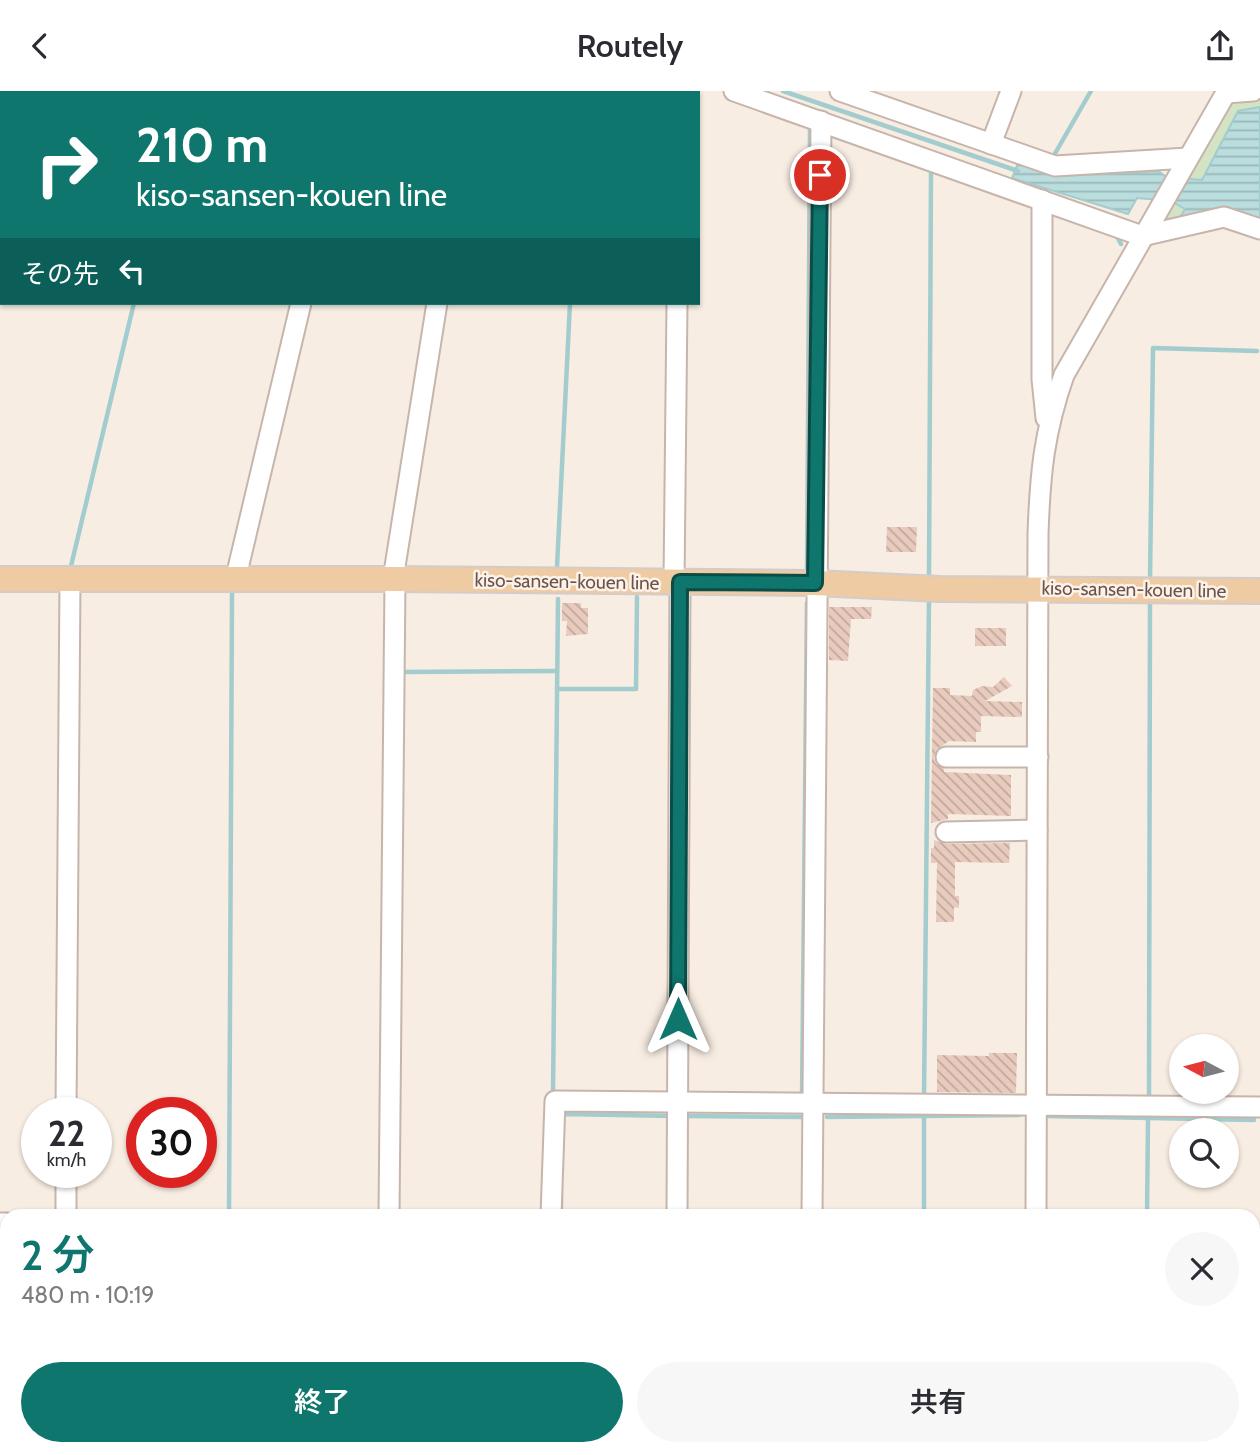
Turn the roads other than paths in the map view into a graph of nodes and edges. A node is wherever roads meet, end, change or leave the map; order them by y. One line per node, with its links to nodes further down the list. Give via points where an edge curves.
1 (734, 91): 6 (street)
2 (840, 91): 7 (street)
3 (1011, 91): 7 (street)
4 (1253, 91): 5 (street)
5 (1226, 92): 8 (street)
6 (821, 121): 9 (street); 21 (street)
7 (991, 144): 8 (street, via 1055,166)
8 (1188, 158): 11 (street)
9 (1042, 200): 11 (street); 15 (street, via 1042,379)
10 (1260, 229): 11 (street, via 1223,217)
11 (1142, 236): 15 (street, via 1064,375)
12 (301, 305): 19 (street)
13 (437, 305): 17 (street)
14 (677, 305): 20 (street)
15 (1047, 429): 22 (street, via 1041,466)
16 (0, 579): 18 (main road, kiso-sansen-kouen line)
17 (394, 579): 19 (main road, kiso-sansen-kouen line); 20 (main road, kiso-sansen-kouen line); 35 (street)
18 (70, 580): 19 (main road, kiso-sansen-kouen line); 28 (street)
19 (235, 581)
20 (677, 582): 21 (main road, kiso-sansen-kouen line); 29 (street)
21 (815, 583): 22 (main road, kiso-sansen-kouen line); 30 (street)
22 (1039, 588): 23 (main road, kiso-sansen-kouen line); 25 (street)
23 (1260, 591)
24 (946, 757): 25 (street)
25 (1038, 757): 26 (street)
26 (1037, 831): 27 (street); 31 (street)
27 (946, 832)
28 (66, 1097)
29 (678, 1101): 30 (street); 36 (street, via 555,1101); 37 (street)
30 (813, 1102): 31 (street); 38 (street)
31 (1037, 1106): 32 (street); 39 (street)
32 (1260, 1107)
33 (66, 1188): 34 (street)
34 (66, 1209)
35 (389, 1209)
36 (551, 1209)
37 (677, 1209)
38 (812, 1209)
39 (1036, 1209)

